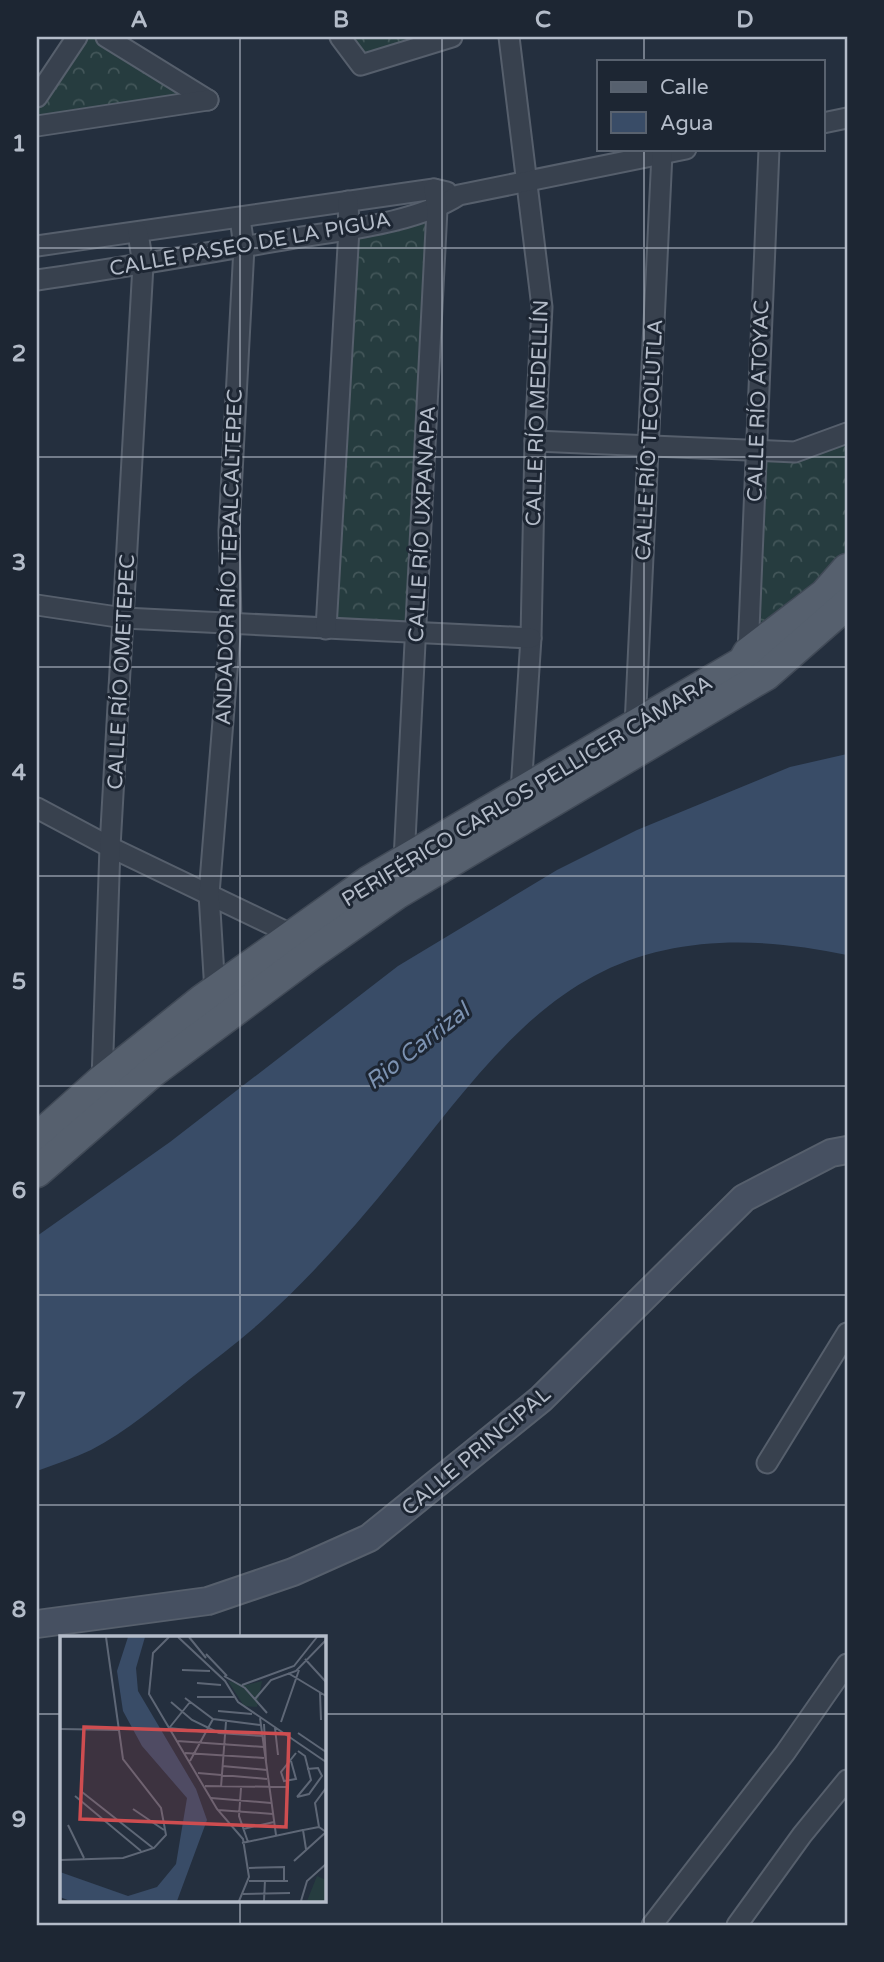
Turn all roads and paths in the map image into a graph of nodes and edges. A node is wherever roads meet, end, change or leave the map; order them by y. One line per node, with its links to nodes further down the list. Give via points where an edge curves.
1 (77, 37): 6 (street)
2 (106, 37): 9 (street, via 208,100)
3 (340, 37): 4 (street, via 361,65)
4 (452, 37)
5 (509, 37): 13 (street, CALLE RÍO MEDELLÍN)
6 (37, 97)
7 (847, 118): 8 (street)
8 (824, 122)
9 (37, 126)
10 (680, 150): 12 (street, CALLE PASEO DE LA PIGUA)
11 (769, 150): 28 (street, CALLE RÍO ATOYAC)
12 (662, 153): 13 (street, CALLE PASEO DE LA PIGUA); 27 (street, CALLE RÍO TECOLUTLA)
13 (529, 180): 15 (street, CALLE PASEO DE LA PIGUA); 26 (street, CALLE RÍO MEDELLÍN, via 542,307)
14 (434, 189): 15 (street, CALLE PASEO DE LA PIGUA); 16 (street, CALLE PASEO DE LA PIGUA); 17 (street, CALLE RÍO UXPANAPA)
15 (458, 195): 17 (street, CALLE PASEO DE LA PIGUA)
16 (348, 201): 18 (street, CALLE PASEO DE LA PIGUA); 19 (street)
17 (437, 209): 19 (street, CALLE PASEO DE LA PIGUA); 35 (street, CALLE RÍO UXPANAPA)
18 (240, 218): 20 (street, CALLE PASEO DE LA PIGUA); 22 (street, ANDADOR RÍO TEPALCALTEPEC)
19 (349, 229): 22 (street, CALLE PASEO DE LA PIGUA); 34 (street)
20 (138, 233): 21 (street, CALLE PASEO DE LA PIGUA); 23 (street, CALLE RÍO OMETEPEC)
21 (37, 246)
22 (244, 247): 23 (street, CALLE PASEO DE LA PIGUA); 33 (street, ANDADOR RÍO TEPALCALTEPEC, via 229,530)
23 (143, 265): 24 (street, CALLE PASEO DE LA PIGUA); 32 (street, CALLE RÍO OMETEPEC)
24 (37, 280)
25 (847, 433): 28 (street, via 795,452)
26 (535, 441): 27 (street); 36 (street, CALLE RÍO MEDELLÍN)
27 (649, 444): 28 (street); 38 (street, CALLE RÍO TECOLUTLA)
28 (756, 450): 37 (street, CALLE RÍO ATOYAC)
29 (847, 569): 37 (main road, PERIFÉRICO CARLOS PELLICER CÁMARA, via 825,594)
30 (847, 604): 49 (main road, PERIFÉRICO CARLOS PELLICER CÁMARA, via 766,675 398,893 150,1074)
31 (37, 605): 32 (street)
32 (124, 618): 33 (street); 41 (street, CALLE RÍO OMETEPEC)
33 (230, 622): 34 (street); 43 (street, ANDADOR RÍO TEPALCALTEPEC)
34 (326, 629): 35 (street)
35 (417, 635): 36 (street); 42 (street, CALLE RÍO UXPANAPA)
36 (531, 638): 39 (street, CALLE RÍO MEDELLÍN)
37 (748, 653): 38 (main road, PERIFÉRICO CARLOS PELLICER CÁMARA, via 743,662)
38 (635, 726): 39 (main road, PERIFÉRICO CARLOS PELLICER CÁMARA)
39 (521, 791): 42 (main road, PERIFÉRICO CARLOS PELLICER CÁMARA)
40 (37, 808): 41 (street)
41 (110, 847): 43 (street); 46 (street, CALLE RÍO OMETEPEC)
42 (404, 860): 44 (main road, PERIFÉRICO CARLOS PELLICER CÁMARA)
43 (209, 894): 44 (street); 45 (street, ANDADOR RÍO TEPALCALTEPEC)
44 (293, 935): 45 (main road, PERIFÉRICO CARLOS PELLICER CÁMARA)
45 (215, 992): 46 (main road, PERIFÉRICO CARLOS PELLICER CÁMARA)
46 (102, 1080): 47 (main road, PERIFÉRICO CARLOS PELLICER CÁMARA)
47 (37, 1138)
48 (847, 1150): 52 (main road, CALLE PRINCIPAL, via 831,1153 744,1198 541,1399 369,1538 293,1572 208,1601)
49 (37, 1172)
50 (847, 1333): 51 (street)
51 (767, 1463)
52 (37, 1624)
53 (847, 1664): 55 (street, via 785,1753)
54 (847, 1780): 56 (street)
55 (652, 1925)
56 (737, 1925)

